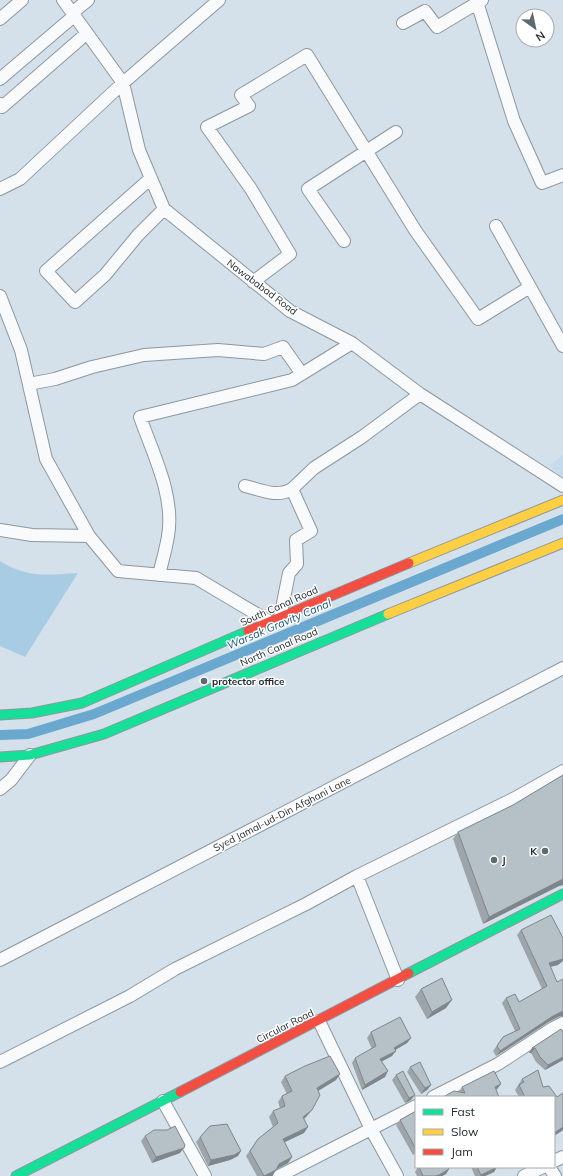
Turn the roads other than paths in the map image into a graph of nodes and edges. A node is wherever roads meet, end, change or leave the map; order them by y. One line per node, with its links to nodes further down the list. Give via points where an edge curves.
1 (22, 0): 7 (street)
2 (63, 0): 6 (street, Nawababad Road)
3 (88, 0): 6 (street)
4 (215, 1): 11 (street)
5 (479, 1): 8 (street, via 437,27 425,12); 15 (street, via 514,121 542,183)
6 (73, 15): 9 (street, Nawababad Road); 10 (street)
7 (0, 19)
8 (403, 23)
9 (86, 34): 11 (street, Nawababad Road); 12 (street, via 2,106)
10 (0, 79)
11 (123, 83): 16 (street, Nawababad Road, via 139,150); 17 (street, via 20,179)
12 (0, 104)
13 (396, 132): 14 (street)
14 (366, 150): 20 (street, via 308,189); 21 (street, via 307,55 241,95 249,106 207,127 251,189 290,254); 22 (street, via 415,230 478,319)
15 (563, 175)
16 (151, 178): 18 (street, Nawababad Road); 18 (street, via 46,271 75,302 104,275)
17 (0, 189)
18 (164, 209): 21 (street, Nawababad Road)
19 (496, 226): 22 (street)
20 (344, 241)
21 (253, 282): 24 (street, Nawababad Road, via 290,311)
22 (530, 287): 25 (street)
23 (0, 296): 27 (street, via 21,350)
24 (352, 343): 26 (street); 28 (street, Nawababad Road)
25 (563, 346)
26 (302, 374): 27 (street, via 283,348 264,354 218,350 144,355); 36 (street, via 292,380 140,417 162,478 169,509 169,534)
27 (29, 384): 34 (street, via 46,459)
28 (420, 394): 30 (street, Nawababad Road); 31 (street, via 362,437 314,468)
29 (245, 486): 31 (street, via 284,494)
30 (563, 486)
31 (292, 489): 37 (street, via 311,531 296,540 297,564 289,573)
32 (563, 500): 37 (main road, South Canal Road)
33 (0, 530): 34 (street, via 32,535)
34 (89, 536): 36 (street, via 118,572)
35 (563, 543): 40 (main road, North Canal Road, via 336,635 104,734)
36 (159, 575): 37 (street, via 196,578)
37 (275, 620): 39 (main road, South Canal Road, via 82,703 32,713)
38 (563, 668): 46 (street, Syed Jamal-ud-Din Afghani Lane)
39 (0, 715)
40 (30, 755): 41 (main road, North Canal Road); 43 (street, via 11,780)
41 (0, 757)
42 (563, 771): 44 (street, via 515,798)
43 (0, 789)
44 (356, 876): 47 (street); 50 (street)
45 (563, 894): 47 (main road, Circular Road)
46 (0, 960)
47 (398, 980): 48 (main road, Circular Road)
48 (319, 1021): 52 (main road, Circular Road); 54 (street)
49 (563, 1023): 51 (street, via 498,1064)
50 (0, 1062)
51 (435, 1096)
52 (164, 1101): 57 (main road, Circular Road); 58 (street)
53 (415, 1107): 54 (street)
54 (371, 1129): 56 (street); 59 (street)
55 (541, 1168): 60 (street)
56 (287, 1174)
57 (16, 1176)
58 (205, 1176)
59 (397, 1176)
60 (524, 1176)

